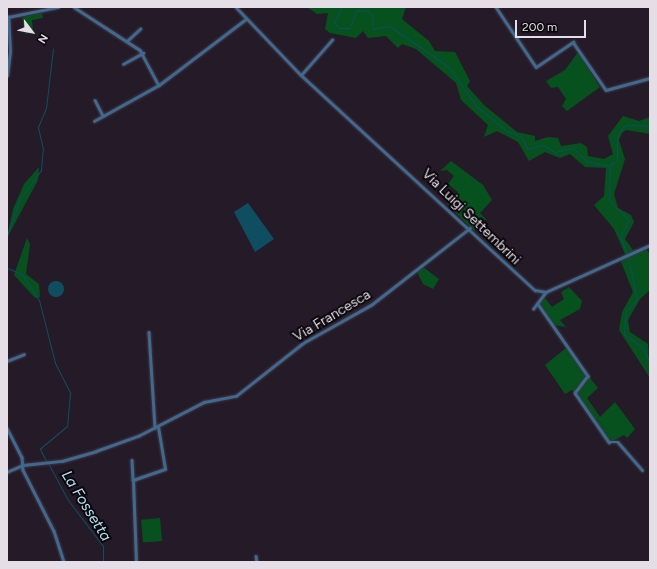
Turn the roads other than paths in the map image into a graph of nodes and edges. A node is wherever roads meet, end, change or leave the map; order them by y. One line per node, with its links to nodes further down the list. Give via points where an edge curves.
1 (58, 7): 12 (street, via 8,17 10,51)
2 (74, 7): 8 (street)
3 (236, 7): 5 (street, Via Luigi Settembrini)
4 (496, 7): 13 (street, via 536,67 573,42 606,90)
5 (246, 19): 11 (street, Via Luigi Settembrini); 14 (street)
6 (140, 29): 8 (street)
7 (332, 40): 11 (street)
8 (127, 41): 9 (street)
9 (143, 54): 10 (street); 14 (street)
10 (124, 64)
11 (301, 75): 18 (street, Via Luigi Settembrini)
12 (7, 76)
13 (650, 78)
14 (159, 85): 16 (street)
15 (95, 100): 16 (street)
16 (103, 116): 17 (street)
17 (94, 121)
18 (470, 228): 20 (street, Via Luigi Settembrini, via 533,288); 26 (street, Via Francesca, via 371,305 303,343 246,390 224,401 204,402)
19 (650, 245): 20 (street, via 631,256)
20 (546, 292): 21 (street)
21 (538, 304): 22 (street); 30 (street, via 588,376 575,393 609,442 618,442)
22 (533, 309)
23 (149, 332): 26 (street)
24 (24, 354): 25 (street)
25 (7, 361)
26 (157, 427): 29 (street, Via Francesca, via 80,457); 32 (street, via 165,469)
27 (7, 428): 29 (street)
28 (132, 460): 32 (street)
29 (22, 465): 31 (street, Via Francesca); 34 (street, via 51,524)
30 (642, 470)
31 (7, 472)
32 (133, 480): 35 (street)
33 (256, 556): 36 (street)
34 (64, 562)
35 (136, 562)
36 (257, 562)

